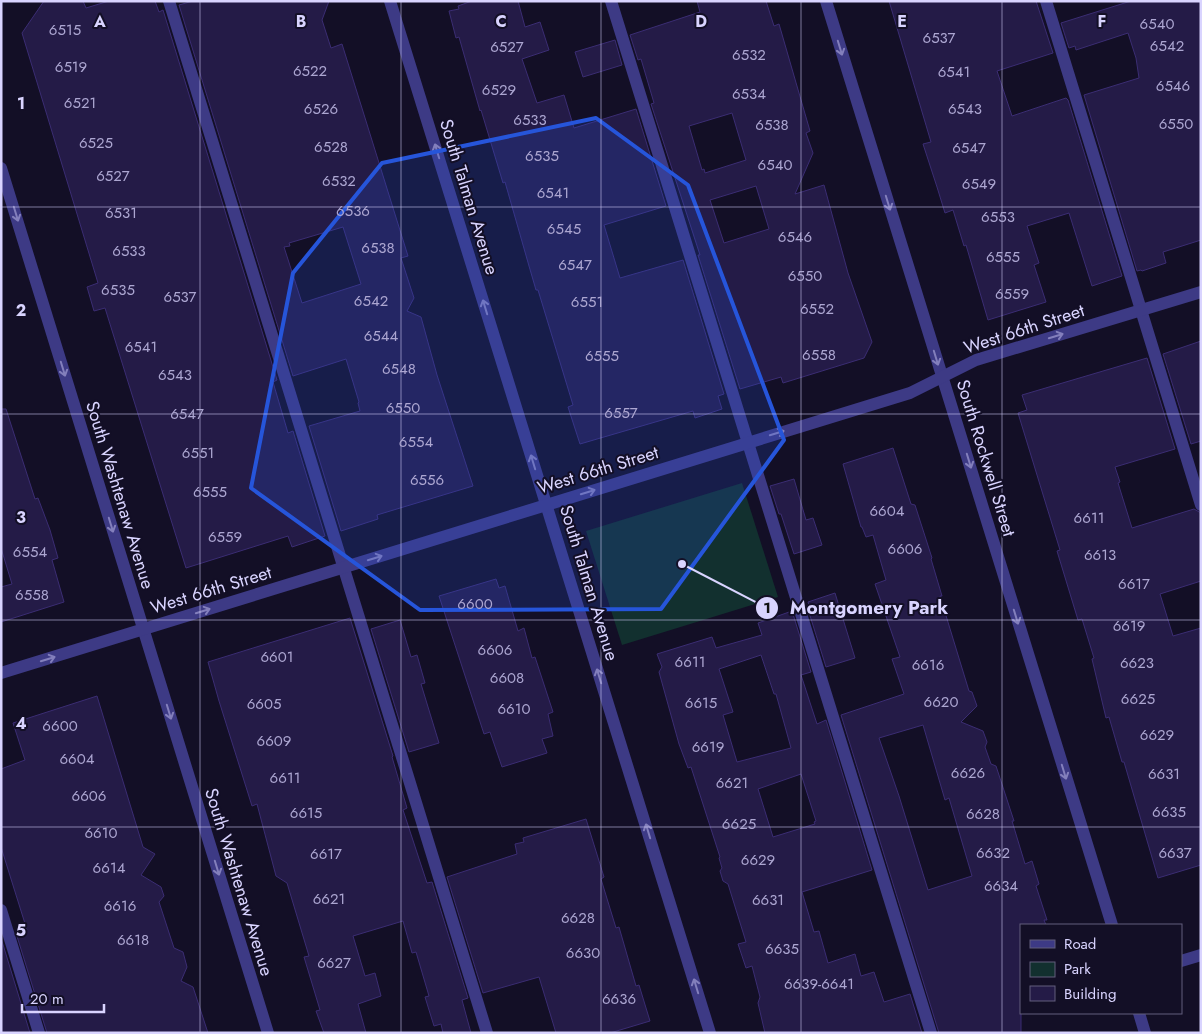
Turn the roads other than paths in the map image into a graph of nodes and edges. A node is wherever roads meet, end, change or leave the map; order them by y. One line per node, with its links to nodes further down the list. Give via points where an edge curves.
1 (169, 1): 13 (street)
2 (390, 1): 11 (street, South Talman Avenue, one-way to 2)
3 (611, 1): 10 (street)
4 (826, 1): 9 (street, South Rockwell Street, one-way to 9)
5 (1046, 1): 8 (street)
6 (1, 168): 14 (street, South Washtenaw Avenue, one-way to 14)
7 (1201, 292): 8 (street, West 66th Street)
8 (1141, 310): 9 (street, West 66th Street, one-way to 8, via 976,360); 12 (street)
9 (942, 377): 10 (street, West 66th Street, one-way to 9, via 910,393); 17 (street, South Rockwell Street, one-way to 17)
10 (746, 443): 11 (street, West 66th Street, one-way to 10); 25 (street)
11 (546, 505): 13 (street, West 66th Street, one-way to 11); 24 (street, South Talman Avenue, one-way to 11)
12 (1201, 505)
13 (343, 567): 14 (street, West 66th Street, one-way to 13); 23 (street)
14 (144, 629): 15 (street, West 66th Street, one-way to 14); 22 (street, South Washtenaw Avenue, one-way to 22)
15 (1, 673)
16 (1, 910): 21 (street)
17 (1112, 924)
18 (1201, 955): 19 (street)
19 (1182, 961)
20 (1138, 1014): 26 (street)
21 (39, 1033)
22 (268, 1033)
23 (487, 1033)
24 (710, 1033)
25 (931, 1033)
26 (1145, 1033)

